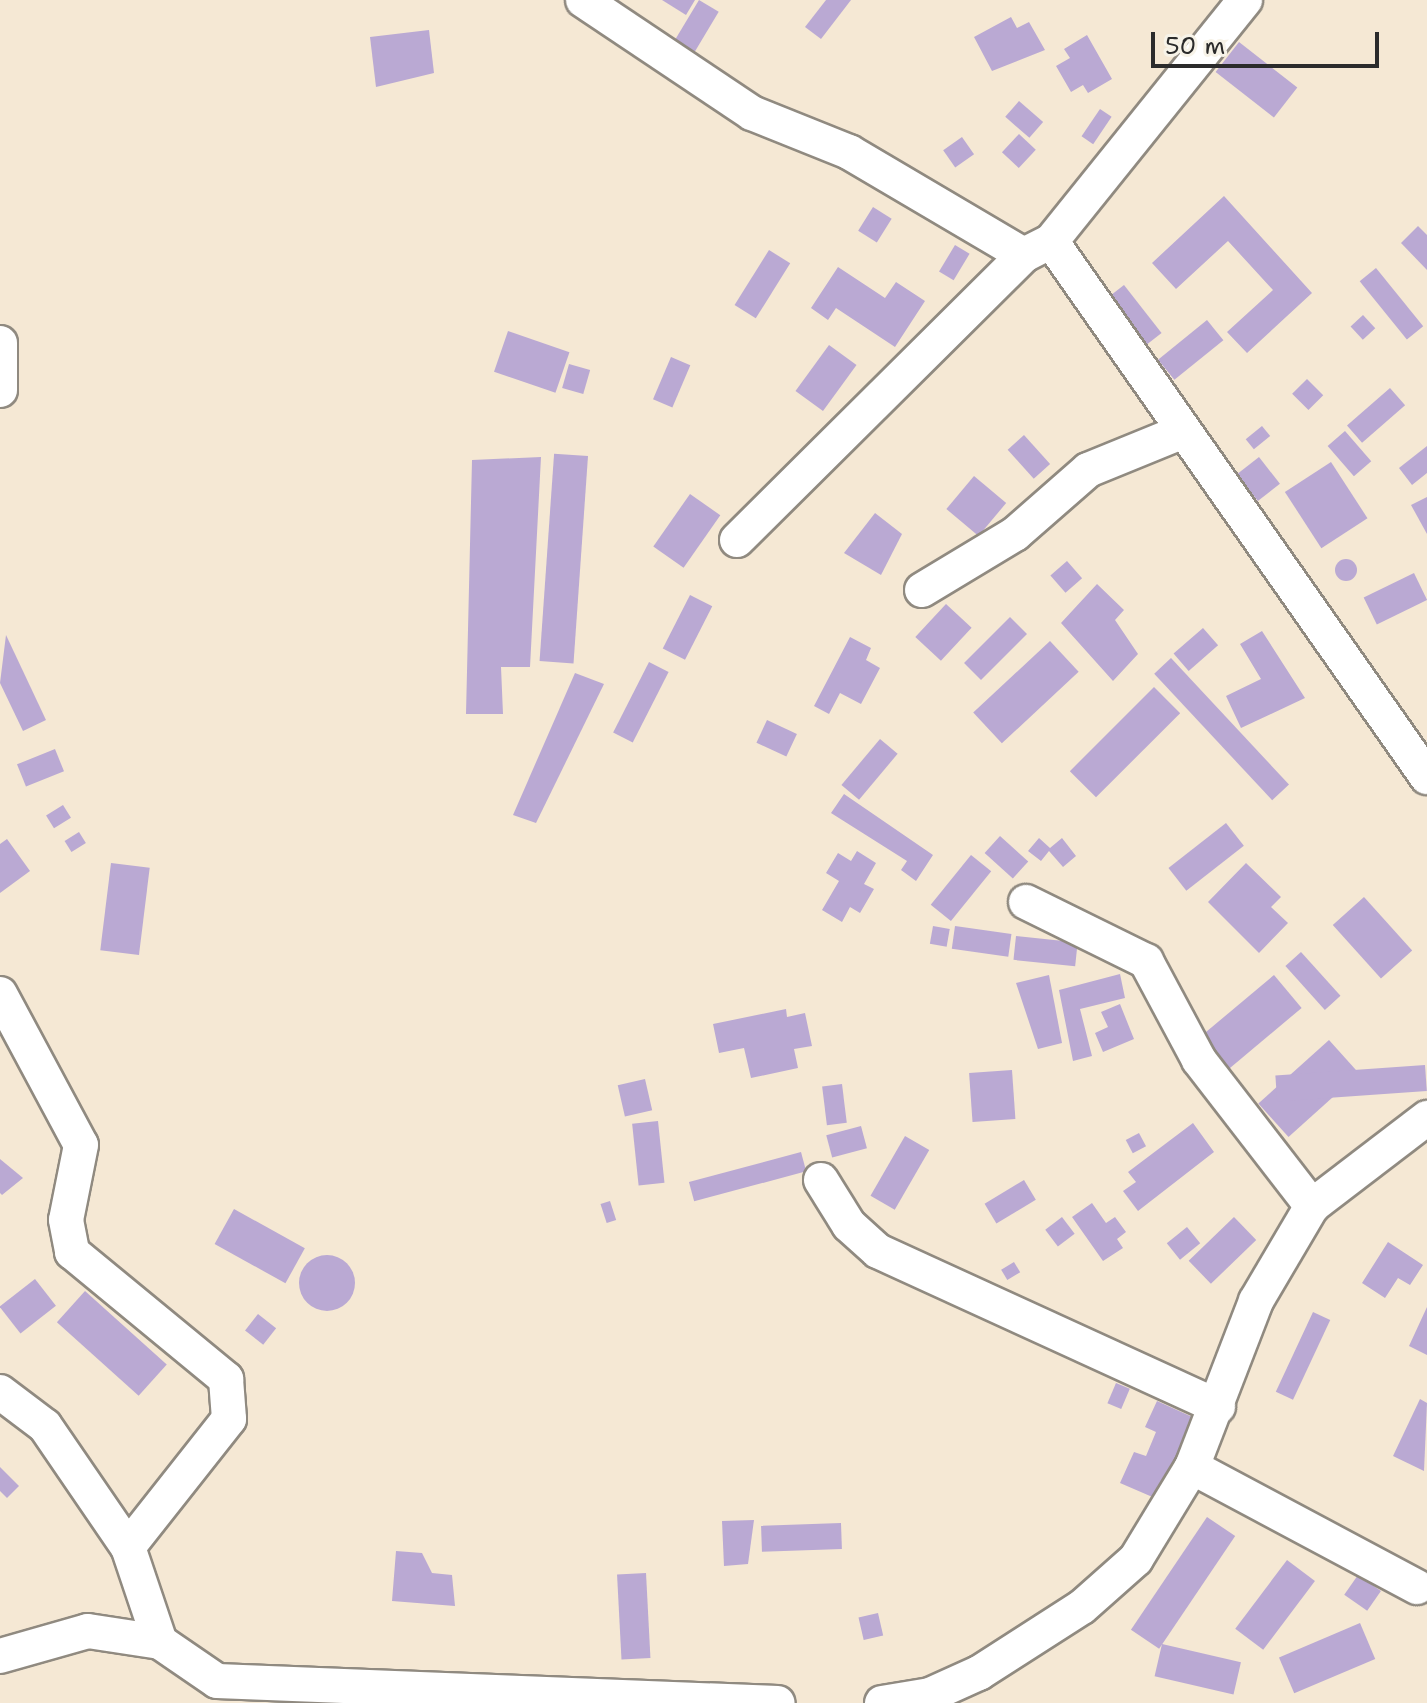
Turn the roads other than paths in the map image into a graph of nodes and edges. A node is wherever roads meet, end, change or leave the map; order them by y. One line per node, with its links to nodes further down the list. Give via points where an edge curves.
1 (583, 0): 3 (street, via 752,113 849,152)
2 (1245, 0): 3 (street)
3 (1038, 248): 6 (street); 7 (street)
4 (0, 343): 5 (street)
5 (0, 390)
6 (1181, 432): 8 (street, via 1088,470 1015,534); 9 (street)
7 (737, 540)
8 (922, 590)
9 (1427, 777)
10 (1026, 902): 14 (street, via 1146,961 1199,1060)
11 (0, 994): 18 (street, via 81,1145 66,1220 72,1252 226,1379 229,1419)
12 (1427, 1118): 14 (street)
13 (821, 1180): 16 (street, via 849,1225 878,1251)
14 (1312, 1206): 16 (street, via 1256,1301)
15 (0, 1392): 18 (street, via 45,1426)
16 (1218, 1407): 17 (street)
17 (1192, 1467): 19 (street); 22 (street, via 1136,1559 1082,1607 979,1673)
18 (128, 1547): 20 (street)
19 (1417, 1587)
20 (160, 1642): 21 (street, via 88,1631); 23 (street, via 217,1681)
21 (0, 1656)
22 (923, 1699): 24 (street)
23 (778, 1703)
24 (882, 1703)

